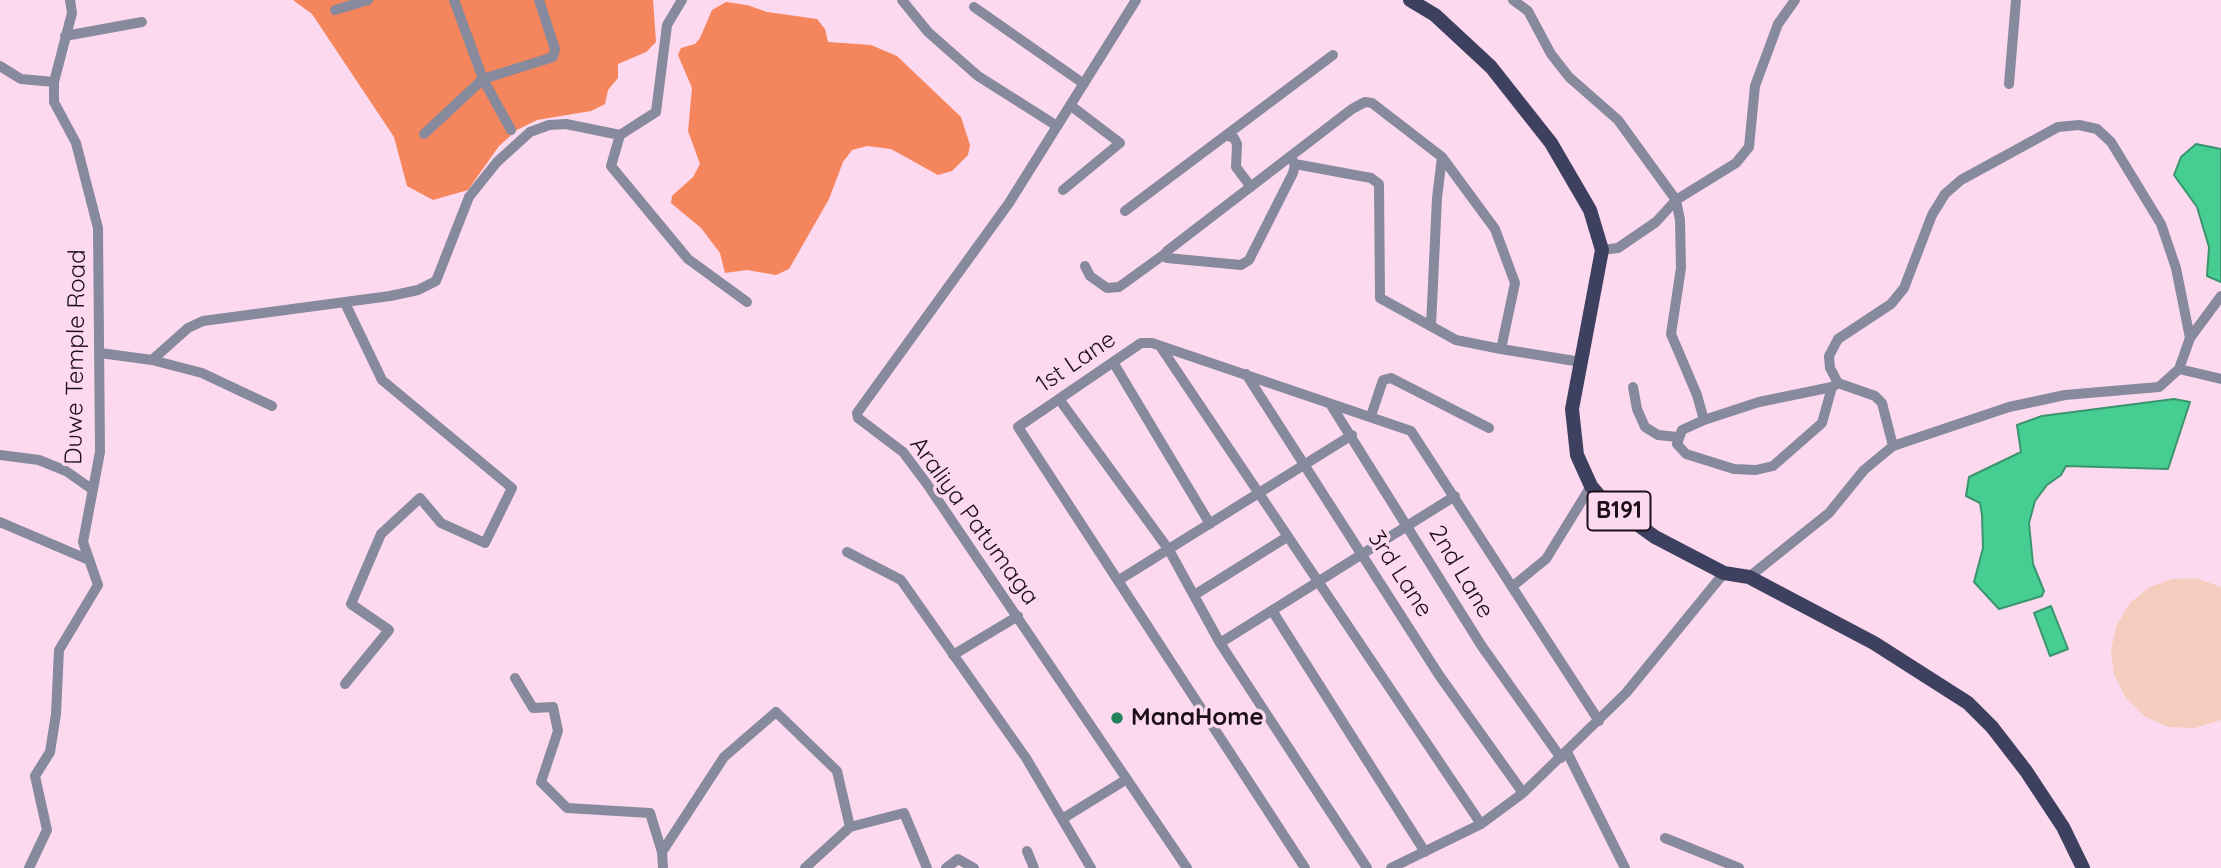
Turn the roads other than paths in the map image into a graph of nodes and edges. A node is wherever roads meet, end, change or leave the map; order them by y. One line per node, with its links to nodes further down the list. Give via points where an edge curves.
1 (70, 0): 15 (street, Duwe Temple Road, via 72,13)
2 (368, 0): 13 (street)
3 (454, 0): 18 (street)
4 (539, 0): 18 (street, via 555,49 552,57)
5 (682, 0): 26 (street, via 667,25 656,112)
6 (902, 0): 23 (street, via 928,32 978,76)
7 (1136, 0): 21 (street, Araliya Patumaga)
8 (1410, 0): 34 (main road, B191, via 1435,15 1490,67 1551,143 1590,210)
9 (1513, 0): 32 (street, via 1528,11 1569,77 1618,120)
10 (1795, 0): 32 (street, via 1778,24 1755,86 1749,147 1736,163)
11 (2016, 0): 20 (street)
12 (974, 7): 21 (street)
13 (335, 10)
14 (142, 22): 15 (street)
15 (65, 36): 19 (street, Duwe Temple Road)
16 (1333, 55): 27 (street)
17 (0, 66): 19 (street, via 21,79)
18 (483, 79): 24 (street); 25 (street)
19 (54, 82): 44 (street, Duwe Temple Road, via 54,102 76,142 98,228)
20 (2009, 83)
21 (1084, 84): 22 (street, Araliya Patumaga)
22 (1070, 106): 23 (street, Araliya Patumaga); 31 (street, via 1120,143)
23 (1057, 126): 83 (street, Araliya Patumaga, via 1009,203 858,413 858,418 903,452)
24 (511, 130)
25 (424, 134)
26 (620, 135): 38 (street, via 611,166 688,259); 39 (street, via 566,124 530,132 497,162 469,197 436,281 418,290)
27 (1226, 135): 30 (street, via 1237,144 1237,167); 33 (street)
28 (1442, 157): 29 (street, via 1365,102); 40 (street); 43 (street, via 1482,208 1509,263 1515,291)
29 (1292, 160): 30 (street); 35 (street, via 1293,173 1249,260 1241,265 1172,260); 40 (street, via 1371,178 1379,184 1380,298)
30 (1251, 187): 35 (street)
31 (1063, 190)
32 (1676, 200): 34 (street, via 1656,222 1618,248); 57 (street, via 1681,268 1671,334)
33 (1125, 211)
34 (1602, 250): 47 (main road, B191)
35 (1166, 253): 36 (street, via 1119,287 1107,288 1090,276)
36 (1085, 266)
37 (2221, 296): 41 (street)
38 (747, 302)
39 (345, 303): 45 (street, via 203,321 188,328); 87 (street, via 382,380 512,488 485,543 441,523 421,498 381,534 351,604 389,630)
40 (1431, 326): 43 (street, via 1456,340)
41 (2190, 338): 48 (street); 51 (street, via 2176,268 2161,224 2111,142 2097,129 2058,127 1961,180 1945,194 1903,288 1891,304 1838,339 1829,356)
42 (1160, 346): 46 (street, 1st Lane, via 1141,343); 49 (street, 1st Lane); 66 (street)
43 (1501, 349): 47 (street)
44 (100, 354): 45 (street); 65 (street, Duwe Temple Road, via 100,452)
45 (152, 360): 55 (street, via 225,382)
46 (1113, 362): 53 (street, 1st Lane); 69 (street)
47 (1581, 362): 64 (main road, B191, via 1572,409 1577,455)
48 (2179, 369): 50 (street); 61 (street, via 2159,387 2065,395 2009,407)
49 (1246, 374): 54 (street, 1st Lane); 63 (street, 3rd Lane)
50 (2221, 379)
51 (1835, 385): 57 (street); 60 (street, via 1822,423 1773,466 1734,469 1686,454); 61 (street, via 1875,396 1882,403)
52 (1633, 387): 60 (street, via 1645,427 1658,435)
53 (1059, 399): 72 (street); 78 (street, 1st Lane, via 1018,426)
54 (1331, 405): 56 (street, 1st Lane); 59 (street, 2nd Lane)
55 (272, 406)
56 (1371, 416): 58 (street, via 1382,380 1391,378); 67 (street, 1st Lane, via 1411,431)
57 (1704, 420): 60 (street)
58 (1489, 428)
59 (1352, 435): 63 (street); 70 (street, 2nd Lane)
60 (1677, 437)
61 (1893, 446): 77 (street, via 1864,470 1829,513)
62 (0, 455): 65 (street, via 39,460)
63 (1302, 466): 66 (street); 74 (street, 3rd Lane)
64 (1591, 486): 76 (main road, B191, via 1656,537); 80 (street, via 1546,559)
65 (93, 490): 75 (street, Duwe Temple Road, via 83,542)
66 (1257, 495): 69 (street); 71 (street)
67 (1455, 496): 70 (street); 80 (street, 1st Lane)
68 (0, 522): 75 (street)
69 (1210, 524): 72 (street)
70 (1409, 527): 74 (street); 89 (street, 2nd Lane, via 1481,645)
71 (1287, 537): 79 (street); 81 (street)
72 (1168, 550): 78 (street); 81 (street)
73 (847, 552): 85 (street, via 901,580)
74 (1364, 555): 79 (street); 91 (street, 3rd Lane, via 1438,675)
75 (89, 560): 99 (street, Duwe Temple Road, via 98,585 59,650 57,714 50,752 35,776 47,830)
76 (1724, 573): 77 (main road, B191); 88 (street)
77 (1749, 577): 113 (main road, B191, via 1874,643 1968,703 2026,771 2063,827)
78 (1119, 580): 108 (street, 1st Lane)
79 (1320, 582): 82 (street); 93 (street)
80 (1513, 586): 88 (street, 1st Lane)
81 (1196, 594): 84 (street)
82 (1273, 612): 84 (street); 98 (street)
83 (1018, 616): 85 (street); 90 (street, Araliya Patumaga)
84 (1220, 643): 109 (street)
85 (953, 654): 92 (street, via 1026,758)
86 (515, 678): 97 (street, via 533,708 553,706 558,731 541,782 567,808 650,813)
87 (345, 684)
88 (1599, 720): 89 (street)
89 (1564, 755): 91 (street); 111 (street, 2nd Lane)
90 (1127, 779): 92 (street); 107 (street, Araliya Patumaga)
91 (1523, 793): 93 (street)
92 (1062, 819): 106 (street)
93 (1481, 824): 98 (street)
94 (850, 827): 97 (street, via 837,771 776,712 724,757); 101 (street); 102 (street, via 904,813)
95 (1665, 838): 112 (street)
96 (1027, 851): 105 (street)
97 (662, 852): 100 (street)
98 (1425, 852): 110 (street)
99 (29, 868)
100 (663, 868)
101 (805, 868)
102 (927, 868)
103 (946, 868): 104 (street, via 958,859)
104 (974, 868)
105 (1034, 868)
106 (1091, 868)
107 (1187, 868)
108 (1305, 868)
109 (1367, 868)
110 (1391, 868)
111 (1625, 868)
112 (1739, 868)
113 (2083, 868)

